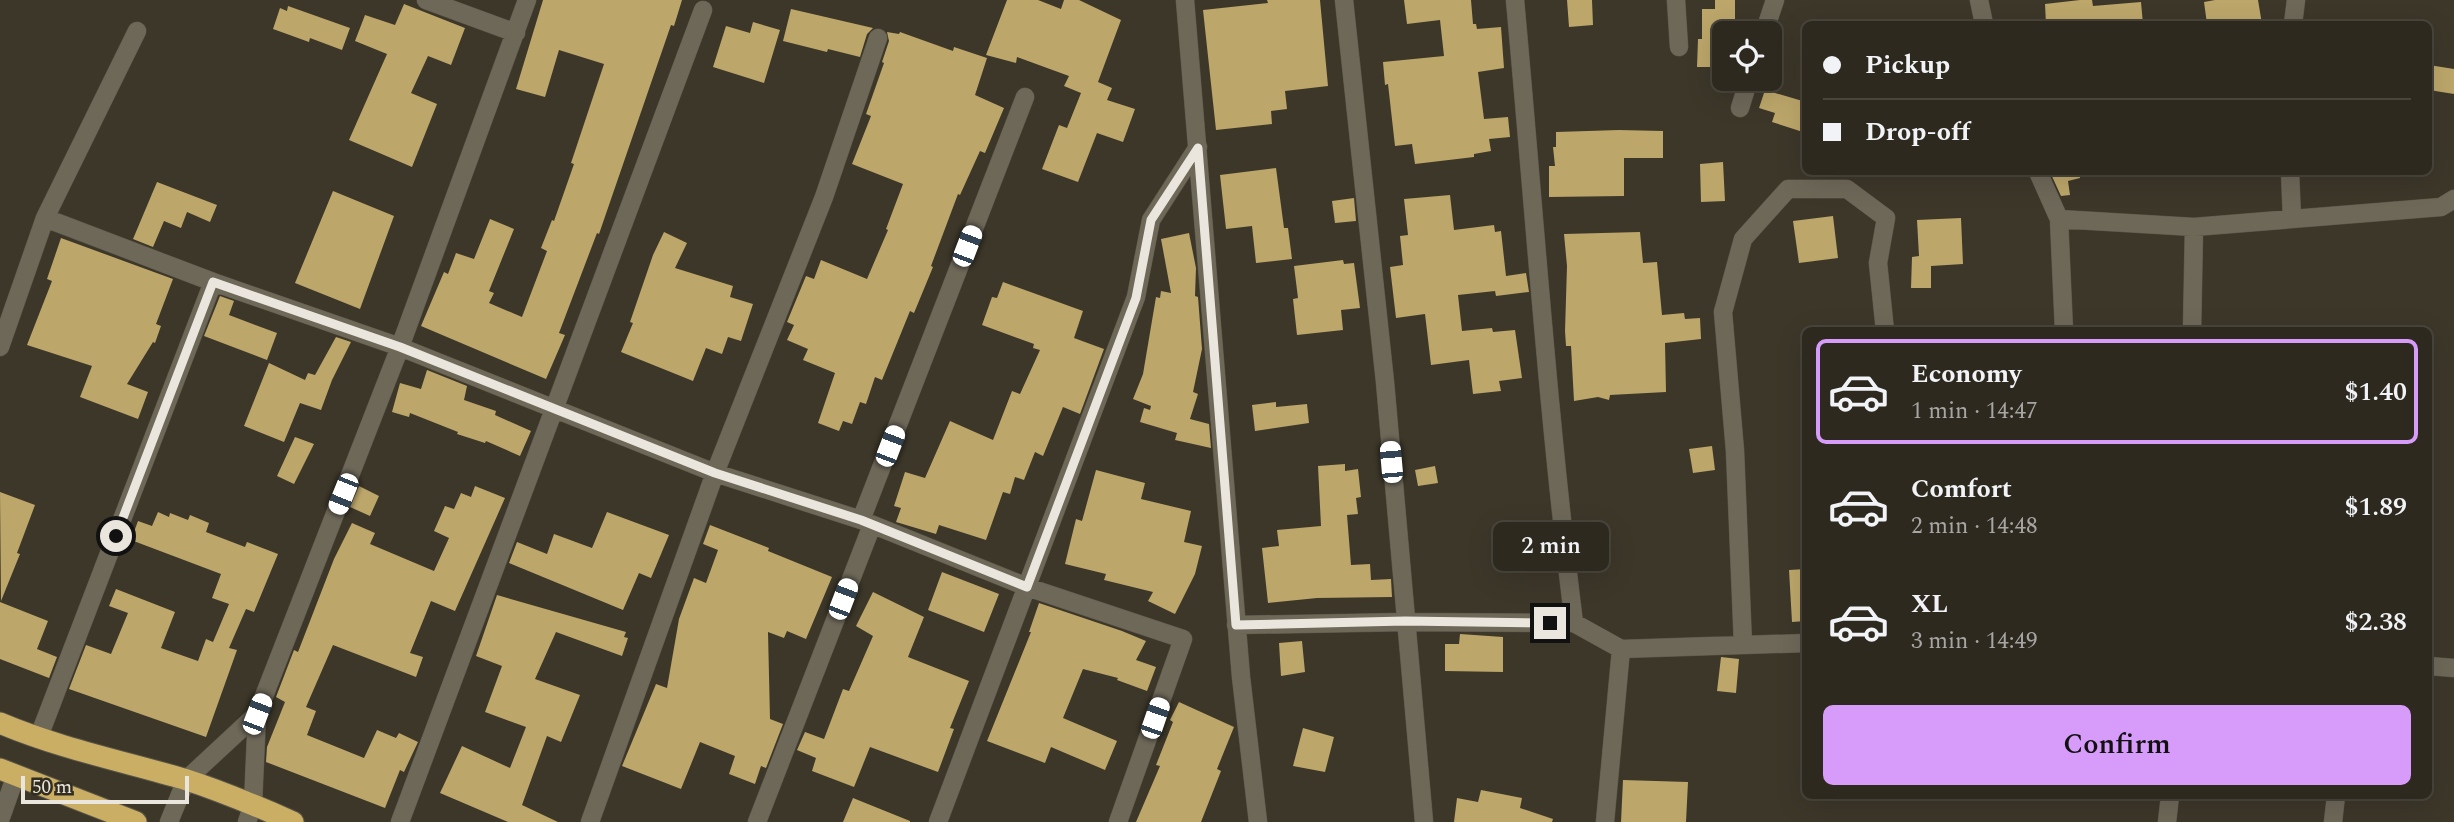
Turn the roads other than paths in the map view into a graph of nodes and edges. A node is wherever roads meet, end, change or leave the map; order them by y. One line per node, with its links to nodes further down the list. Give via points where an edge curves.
1 (426, 0): 15 (street)
2 (527, 0): 15 (street)
3 (1185, 0): 21 (street)
4 (1344, 0): 39 (street)
5 (1515, 0): 40 (street, via 1558,493)
6 (1676, 0): 17 (street)
7 (1775, 0): 11 (street)
8 (1979, 0): 12 (street)
9 (2296, 0): 13 (street)
10 (703, 10): 35 (street)
11 (1767, 21)
12 (1983, 21)
13 (2293, 21)
14 (137, 31): 25 (street)
15 (516, 33): 34 (street)
16 (878, 38): 36 (street, via 824,197)
17 (1679, 47)
18 (1745, 91): 20 (street)
19 (1025, 97): 37 (street)
20 (1740, 108)
21 (1198, 148): 38 (street, via 1151,220 1136,298); 41 (street)
22 (2039, 175): 26 (street)
23 (2290, 175): 27 (street)
24 (2454, 199): 27 (street, via 2441,207)
25 (45, 218): 29 (street); 33 (street)
26 (2059, 219): 28 (street); 31 (street)
27 (2292, 219): 28 (street)
28 (2194, 227): 32 (street)
29 (213, 282): 34 (street); 49 (street)
30 (1885, 327): 43 (street, via 1878,263 1886,218 1847,189 1788,189 1743,239 1723,312 1735,451)
31 (2064, 327)
32 (2192, 327)
33 (0, 347)
34 (400, 347): 35 (street); 47 (street)
35 (553, 408): 36 (street); 59 (street)
36 (715, 473): 37 (street); 60 (street)
37 (867, 523): 38 (street); 61 (street)
38 (1027, 587): 62 (street); 63 (street, via 1183,639)
39 (1405, 621): 40 (street); 41 (street); 65 (street)
40 (1574, 624): 44 (street)
41 (1236, 625): 64 (street)
42 (1802, 643): 43 (street)
43 (1743, 645): 44 (street)
44 (1621, 649): 66 (street)
45 (2432, 666): 46 (street)
46 (2454, 668)
47 (257, 714): 51 (street); 54 (street)
48 (0, 723): 49 (highway)
49 (38, 739): 51 (highway)
50 (8, 772): 55 (street); 56 (highway)
51 (186, 780): 54 (highway); 57 (street)
52 (2170, 799): 67 (street)
53 (2336, 799): 68 (street)
54 (250, 813): 58 (highway)
55 (0, 820)
56 (136, 822)
57 (169, 822)
58 (293, 822)
59 (400, 822)
60 (590, 822)
61 (757, 822)
62 (938, 822)
63 (1118, 822)
64 (1258, 822)
65 (1424, 822)
66 (1605, 822)
67 (2167, 822)
68 (2333, 822)

